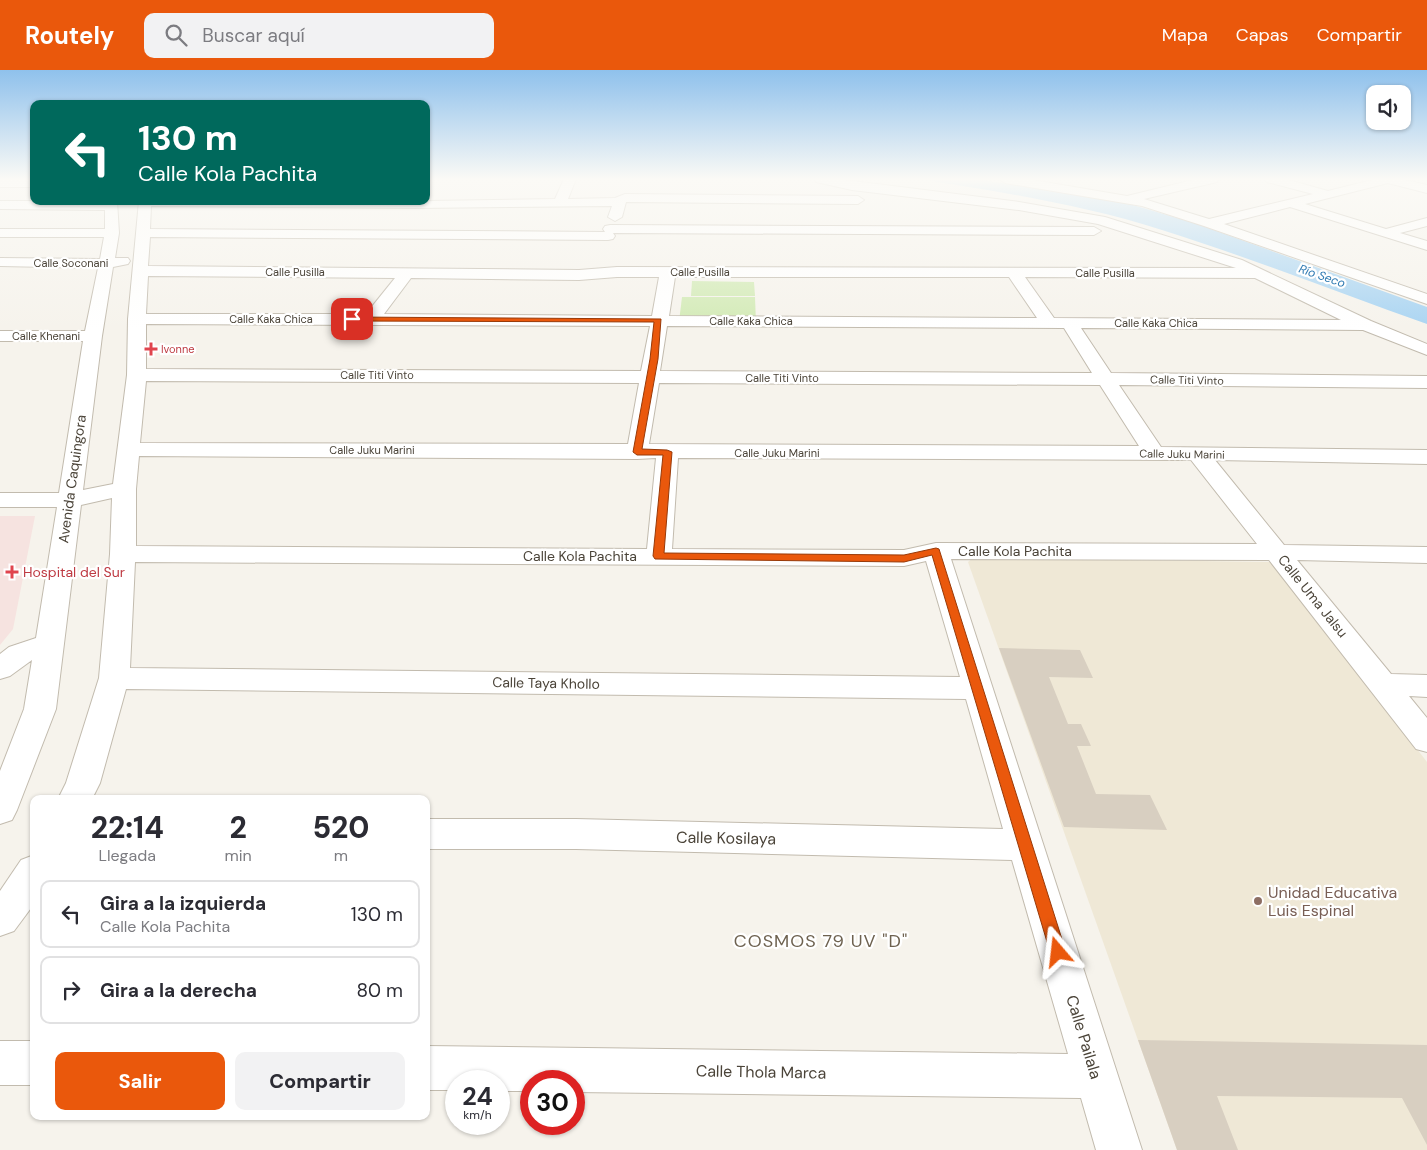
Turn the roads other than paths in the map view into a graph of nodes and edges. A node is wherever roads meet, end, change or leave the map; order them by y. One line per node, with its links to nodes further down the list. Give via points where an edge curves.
1 (112, 229): 12 (street, Avenida Caquingora)
2 (144, 229): 14 (street)
3 (392, 229): 15 (street)
4 (610, 229): 16 (street)
5 (1130, 229): 10 (street)
6 (1227, 229): 30 (street)
7 (1374, 229): 13 (street)
8 (1399, 229): 13 (street)
9 (880, 230): 10 (street); 16 (street); 25 (street)
10 (1135, 231): 28 (street, via 1210,253)
11 (0, 232): 12 (street)
12 (112, 233): 21 (street, Avenida Caquingora)
13 (1385, 233): 17 (street)
14 (144, 234): 15 (street); 22 (street)
15 (387, 236): 16 (street); 18 (street)
16 (606, 241): 29 (street)
17 (1427, 246)
18 (375, 248)
19 (363, 260): 23 (street)
20 (0, 262): 21 (street, Calle Soconani)
21 (105, 264): 22 (street, Calle Soconani); 38 (street, Avenida Caquingora)
22 (142, 265): 23 (street, Calle Pusilla); 31 (street)
23 (352, 272): 27 (street, Calle Pusilla)
24 (668, 272): 25 (street, Calle Pusilla); 29 (street, Calle Pusilla); 33 (street)
25 (897, 272): 26 (street, Calle Pusilla)
26 (1013, 272): 28 (street, Calle Pusilla); 34 (street)
27 (407, 273): 29 (street, Calle Pusilla); 32 (street)
28 (1258, 273): 36 (street)
29 (597, 274)
30 (1427, 299)
31 (137, 319): 32 (street, Calle Kaka Chica); 41 (street)
32 (372, 319): 33 (street, Calle Kaka Chica)
33 (658, 320): 34 (street, Calle Kaka Chica); 42 (street)
34 (1048, 322): 35 (street, Calle Kaka Chica)
35 (1069, 323): 36 (street, Calle Kaka Chica); 43 (street)
36 (1365, 325): 40 (street)
37 (7, 336): 38 (street, Calle Khenani); 39 (street)
38 (93, 336): 53 (street, Avenida Caquingora)
39 (0, 346)
40 (1427, 350)
41 (137, 375): 42 (street, Calle Titi Vinto); 45 (street)
42 (651, 378): 43 (street, Calle Titi Vinto); 46 (street)
43 (1105, 379): 44 (street, Calle Titi Vinto); 48 (street)
44 (1427, 382)
45 (128, 449): 46 (street, Calle Juku Marini); 51 (street)
46 (637, 452): 47 (street, Calle Juku Marini)
47 (667, 452): 48 (street, Calle Juku Marini); 58 (street)
48 (1154, 453): 49 (street, Calle Juku Marini)
49 (1198, 454): 50 (street, Calle Juku Marini); 55 (street, Calle Uma Jalsu)
50 (1427, 457)
51 (124, 489): 53 (street); 56 (street)
52 (0, 500): 53 (street)
53 (68, 500): 59 (street, Avenida Caquingora)
54 (936, 551): 55 (street, Calle Kola Pachita); 58 (street, Calle Kola Pachita, via 904,558); 64 (street, Calle Pailala)
55 (1277, 552): 57 (street, Calle Kola Pachita); 62 (street, Calle Uma Jalsu)
56 (123, 554): 58 (street, Calle Kola Pachita); 61 (street)
57 (1427, 555)
58 (659, 556)
59 (49, 644): 60 (street, via 19,654); 67 (street, Avenida Caquingora, via 40,709)
60 (0, 669)
61 (114, 678): 64 (street, Calle Taya Khollo); 66 (street)
62 (1385, 685): 63 (street); 65 (street, Calle Uma Jalsu)
63 (1427, 686)
64 (978, 688): 69 (street, Calle Pailala)
65 (1427, 740)
66 (77, 795)
67 (2, 801)
68 (430, 834): 69 (street, Calle Kosilaya, via 576,834)
69 (1026, 845): 75 (street, Calle Pailala)
70 (30, 877): 71 (street)
71 (0, 919)
72 (0, 1063): 73 (street)
73 (30, 1063)
74 (430, 1068): 75 (street, Calle Thola Marca)
75 (1096, 1076): 76 (street, Calle Pailala)
76 (1119, 1150)

